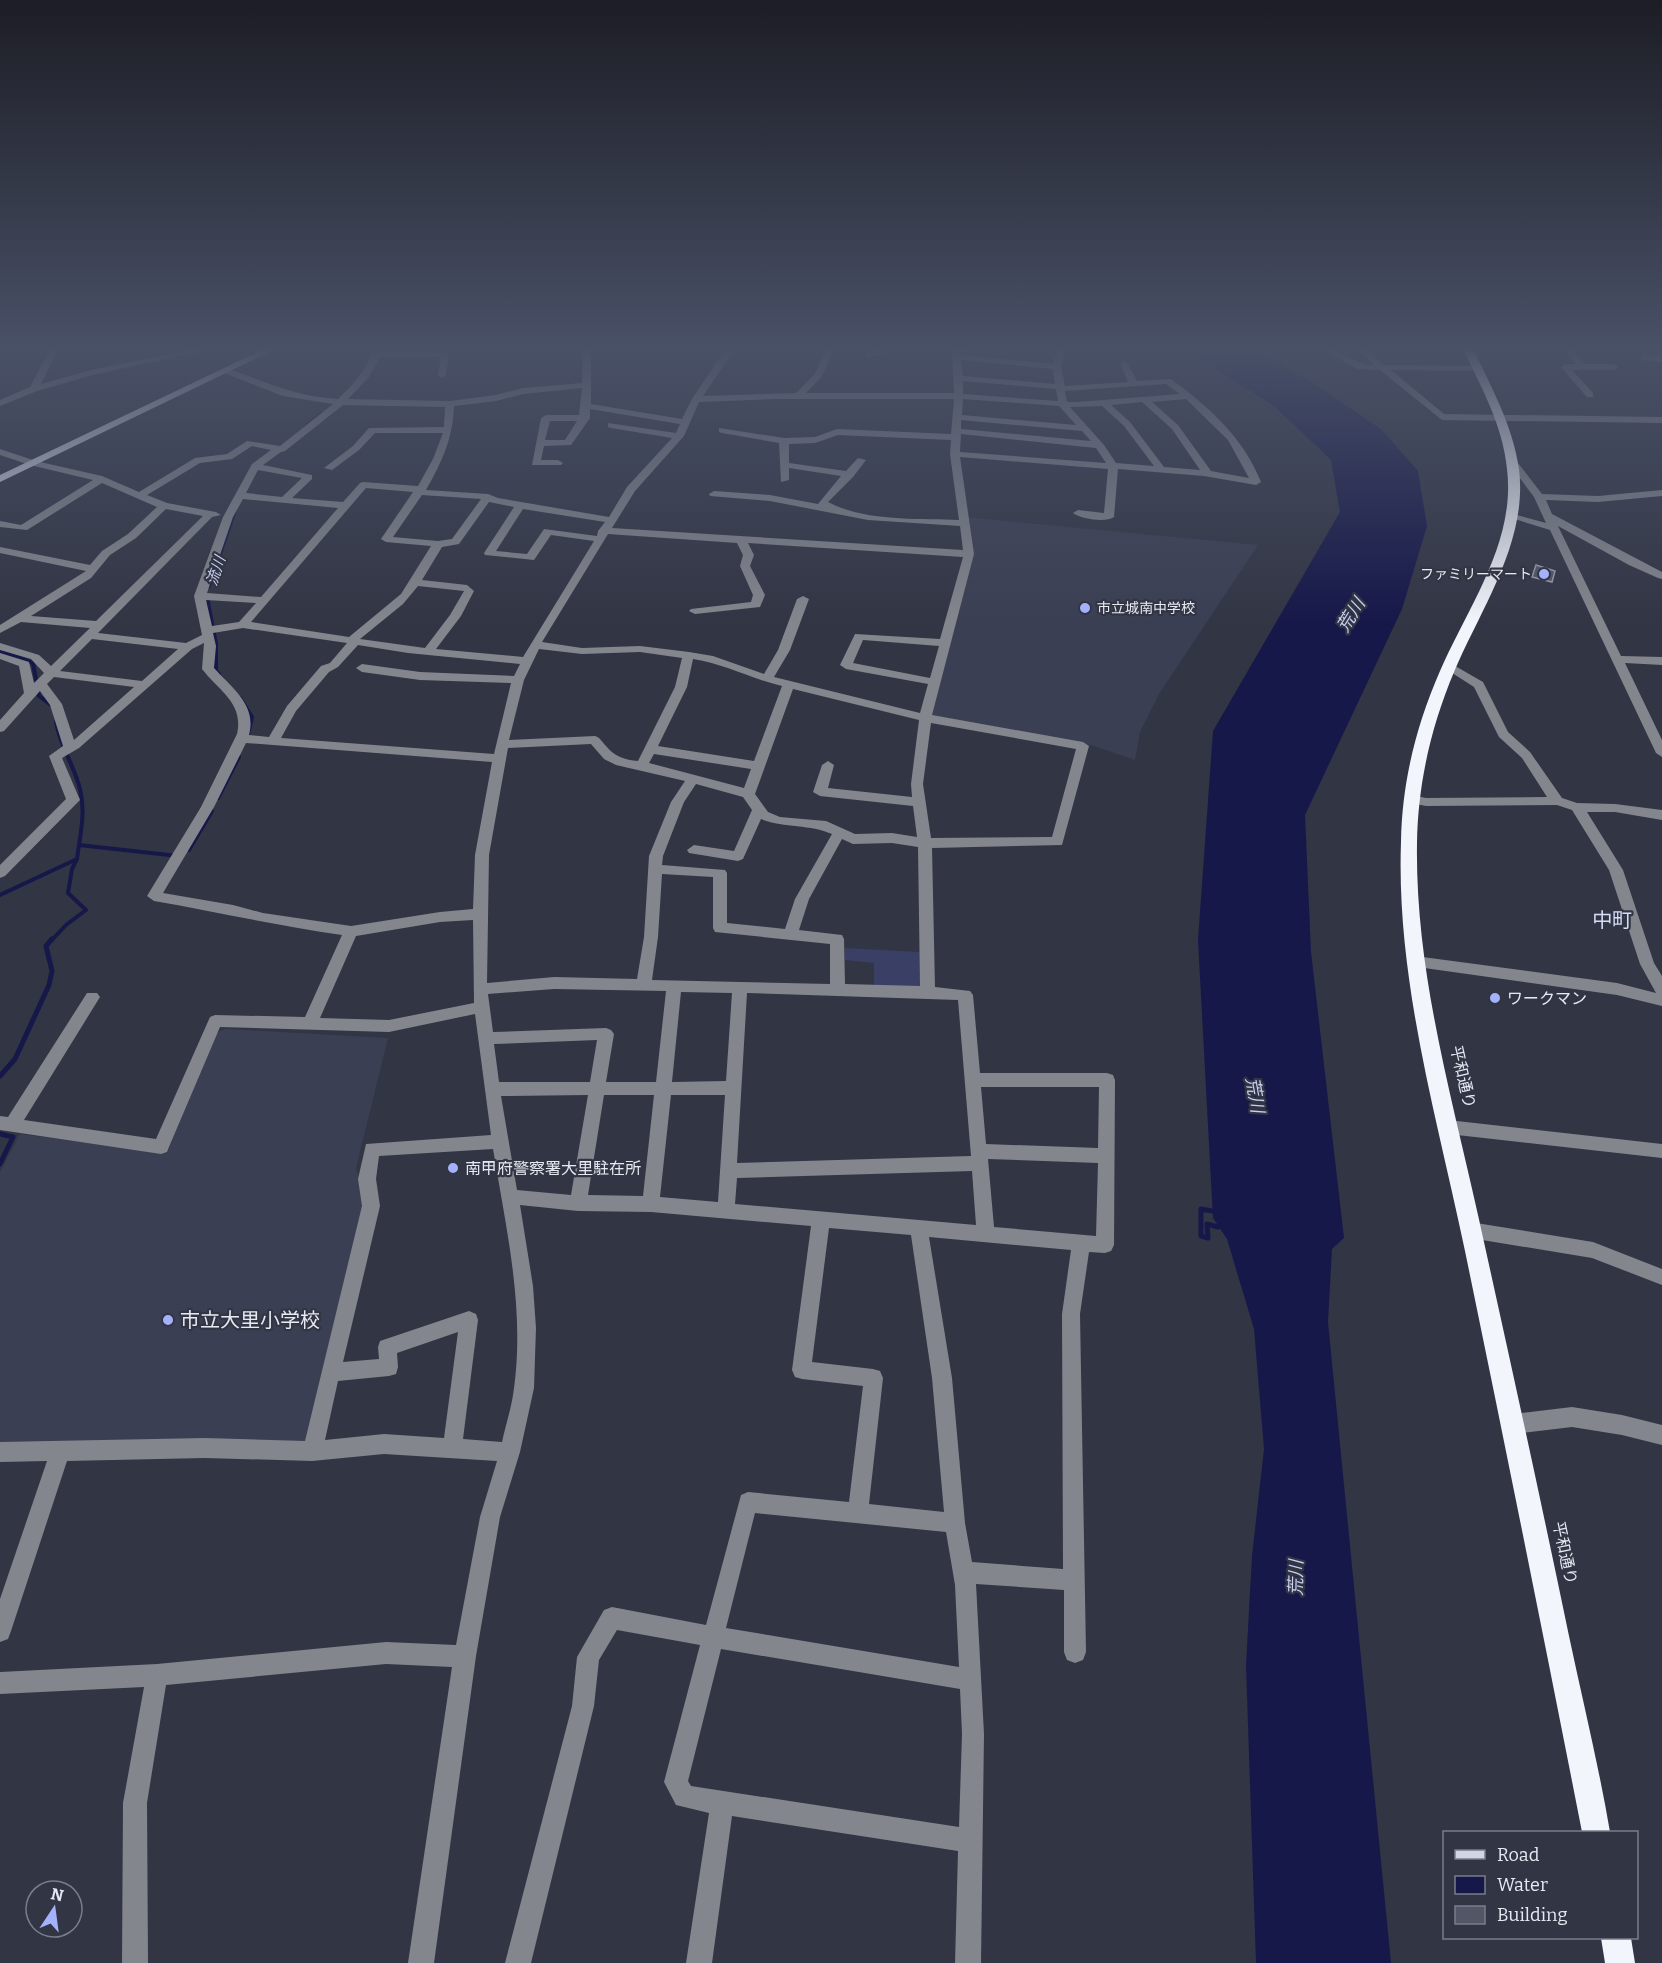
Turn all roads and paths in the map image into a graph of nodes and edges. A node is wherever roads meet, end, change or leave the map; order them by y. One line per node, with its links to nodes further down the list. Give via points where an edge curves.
1 (83, 439): 25 (main road)
2 (295, 439): 20 (street)
3 (364, 439): 30 (street)
4 (445, 439): 37 (street)
5 (541, 439): 18 (street)
6 (571, 439): 18 (street, via 568,443)
7 (674, 439): 57 (street, via 631,489)
8 (771, 439): 17 (street)
9 (819, 439): 17 (street)
10 (955, 439): 22 (street)
11 (1045, 439): 19 (street)
12 (1094, 439): 19 (street)
13 (1138, 439): 31 (street)
14 (1183, 439): 32 (street)
15 (1230, 439): 32 (street, via 1251,465 1256,482)
16 (1507, 439): 27 (highway, 平和通り)
17 (784, 441): 26 (street)
18 (540, 443): 24 (street, via 535,463)
19 (1099, 445): 29 (street)
20 (278, 449): 28 (street); 40 (street, via 250,442 229,457 198,460)
21 (0, 452): 25 (street)
22 (955, 454): 29 (street); 54 (street)
23 (861, 460): 33 (street)
24 (558, 463)
25 (33, 464): 34 (main road); 35 (street)
26 (784, 465): 33 (street); 36 (street)
27 (1515, 465): 43 (street); 53 (highway, 平和通り)
28 (255, 466): 41 (street); 44 (street, via 309,477)
29 (1112, 467): 31 (street); 49 (street, via 1109,517)
30 (329, 468)
31 (1162, 471): 32 (street)
32 (1207, 473)
33 (850, 475): 48 (street, via 822,503)
34 (0, 479)
35 (101, 479): 40 (street); 55 (street, via 22,528)
36 (784, 480)
37 (419, 490): 42 (street); 45 (street, via 363,485); 59 (street, via 386,539)
38 (1662, 493): 43 (street, via 1598,499)
39 (714, 494): 48 (street, via 770,498)
40 (140, 495): 47 (street)
41 (240, 496): 44 (street); 52 (street)
42 (488, 497): 46 (street); 59 (street, via 455,542)
43 (1539, 497): 51 (street)
44 (284, 500): 45 (street)
45 (344, 505): 67 (street)
46 (520, 505): 57 (street); 57 (street, via 489,553 530,558 548,531)
47 (164, 506): 50 (street); 62 (street, via 132,536 106,553)
48 (829, 509): 54 (street, via 876,517)
49 (1078, 513)
50 (210, 514): 52 (street); 70 (street)
51 (1548, 516): 56 (street); 63 (street)
52 (228, 517): 65 (street)
53 (1513, 517): 56 (street); 86 (highway, 平和通り, via 1503,554)
54 (964, 523): 61 (street)
55 (0, 524)
56 (1554, 528): 83 (street)
57 (604, 530): 58 (street); 77 (street)
58 (741, 541): 61 (street); 68 (street, via 750,558 745,566 759,595 756,605)
59 (438, 544): 64 (street)
60 (0, 550): 62 (street)
61 (969, 554): 76 (street)
62 (93, 569): 69 (street, via 76,584)
63 (1662, 576)
64 (414, 582): 75 (street, via 399,602 365,625); 80 (street, via 469,591)
65 (200, 596): 67 (street); 73 (street)
66 (803, 599): 89 (street, via 784,650)
67 (264, 600): 71 (street)
68 (695, 611)
69 (19, 618): 70 (street); 72 (street)
70 (99, 625): 74 (street)
71 (243, 625): 73 (street); 75 (street)
72 (0, 630)
73 (208, 633): 79 (street); 97 (street, via 208,669 243,710 246,722)
74 (89, 635): 79 (street); 88 (street)
75 (353, 640): 80 (street); 98 (street, via 291,709)
76 (946, 644): 91 (street); 91 (street, via 859,636 846,664)
77 (535, 645): 81 (street); 84 (street)
78 (0, 646): 88 (street, via 35,657)
79 (188, 647): 92 (street)
80 (428, 652): 84 (street)
81 (689, 655): 89 (street, via 709,658); 100 (street, via 681,670 681,687)
82 (2, 658): 94 (street, via 25,664)
83 (1616, 659): 85 (street); 102 (street)
84 (527, 661): 90 (street)
85 (1662, 661)
86 (1450, 667): 108 (highway, 平和通り, via 1426,725); 109 (street, via 1479,685 1503,734 1526,755)
87 (362, 668): 90 (street, via 395,675)
88 (51, 673): 92 (street); 94 (street)
89 (767, 679): 93 (street)
90 (518, 680): 101 (street)
91 (934, 682): 95 (street)
92 (145, 685): 99 (street)
93 (789, 685): 95 (street); 105 (street)
94 (35, 689): 96 (street); 99 (street, via 56,704)
95 (925, 718): 110 (street, via 917,784); 115 (street, via 1083,746 1057,842)
96 (0, 728)
97 (242, 739): 98 (street); 120 (street, via 154,896 263,918)
98 (273, 741): 101 (street)
99 (70, 748): 118 (street, via 55,756 73,800)
100 (650, 749): 103 (street); 105 (street)
101 (501, 752): 103 (street, via 595,740 604,755 628,765); 119 (street, via 482,855)
102 (1662, 753)
103 (642, 765): 106 (street)
104 (828, 765): 110 (street, via 820,792)
105 (758, 766): 107 (street)
106 (693, 779): 107 (street); 117 (street, via 678,802)
107 (748, 794): 112 (street)
108 (1411, 799): 109 (street); 122 (highway, 平和通り, via 1410,898)
109 (1557, 801): 111 (street)
110 (920, 802): 115 (street)
111 (1577, 807): 113 (street, via 1615,808); 128 (street, via 1616,870 1647,964)
112 (759, 809): 114 (street, via 778,821 826,826); 116 (street, via 738,856)
113 (1662, 816)
114 (839, 833): 115 (street, via 853,839 892,838); 121 (street, via 802,899)
115 (925, 843): 129 (street)
116 (694, 850)
117 (654, 870): 121 (street, via 720,873 720,928); 123 (street)
118 (0, 873)
119 (480, 914): 120 (street); 126 (street)
120 (351, 930): 133 (street)
121 (790, 934): 127 (street, via 837,939)
122 (1415, 962): 131 (street, via 1617,989); 141 (highway, 平和通り)
123 (644, 985): 124 (street); 126 (street, via 554,983)
124 (674, 986): 125 (street); 136 (street)
125 (740, 987): 127 (street); 137 (street)
126 (480, 989): 132 (street)
127 (838, 989): 129 (street)
128 (1662, 989)
129 (928, 992): 135 (street, via 965,995)
130 (92, 997): 140 (street)
131 (1662, 1000)
132 (482, 1007): 133 (street, via 389,1026); 134 (street)
133 (310, 1023): 140 (street, via 215,1021 161,1147)
134 (484, 1038): 138 (street); 139 (street, via 606,1034)
135 (973, 1080): 144 (street, via 1107,1080); 145 (street)
136 (663, 1088): 137 (street); 139 (street); 149 (street)
137 (734, 1088): 146 (street)
138 (492, 1089): 139 (street); 142 (street)
139 (596, 1089): 148 (street)
140 (4, 1124)
141 (1448, 1126): 143 (street); 153 (highway, 平和通り)
142 (500, 1142): 147 (street); 157 (street, via 372,1149 367,1179 371,1206)
143 (1662, 1151)
144 (1107, 1156): 145 (street); 155 (street, via 1105,1245)
145 (980, 1157): 146 (street); 154 (street)
146 (728, 1171): 150 (street)
147 (510, 1197): 148 (street); 164 (street, via 527,1328 524,1388)
148 (579, 1203): 149 (street)
149 (651, 1204): 150 (street)
150 (726, 1211): 151 (street)
151 (821, 1220): 152 (street); 165 (street, via 802,1370 873,1378)
152 (919, 1228): 154 (street); 166 (street, via 942,1378)
153 (1470, 1230): 156 (street, via 1593,1250); 158 (highway, 平和通り)
154 (986, 1234): 155 (street)
155 (1081, 1243): 168 (street, via 1071,1314)
156 (1662, 1277)
157 (332, 1372): 160 (street, via 389,1367 387,1347 469,1320); 162 (street)
158 (1513, 1424): 159 (street, via 1572,1418); 177 (highway, 平和通り)
159 (1662, 1435)
160 (452, 1449): 162 (street, via 384,1444); 164 (street)
161 (60, 1451): 162 (street); 163 (street); 169 (street)
162 (312, 1451)
163 (0, 1452)
164 (510, 1452): 172 (street, via 490,1516)
165 (858, 1513): 166 (street); 170 (street, via 748,1502)
166 (955, 1523): 167 (street)
167 (963, 1572): 168 (street); 174 (street)
168 (1075, 1580): 171 (street)
169 (0, 1631)
170 (713, 1637): 174 (street); 176 (street, via 676,1782 684,1797); 182 (street, via 612,1618 588,1657 583,1706)
171 (1075, 1653)
172 (465, 1656): 173 (street, via 386,1653); 181 (street)
173 (157, 1675): 175 (street); 180 (street, via 135,1803)
174 (972, 1680): 178 (street)
175 (0, 1683)
176 (723, 1803): 178 (street); 183 (street)
177 (1596, 1831)
178 (970, 1841): 184 (street)
179 (1616, 1939): 185 (highway)
180 (135, 1963)
181 (421, 1963)
182 (518, 1963)
183 (699, 1963)
184 (968, 1963)
185 (1620, 1963)

